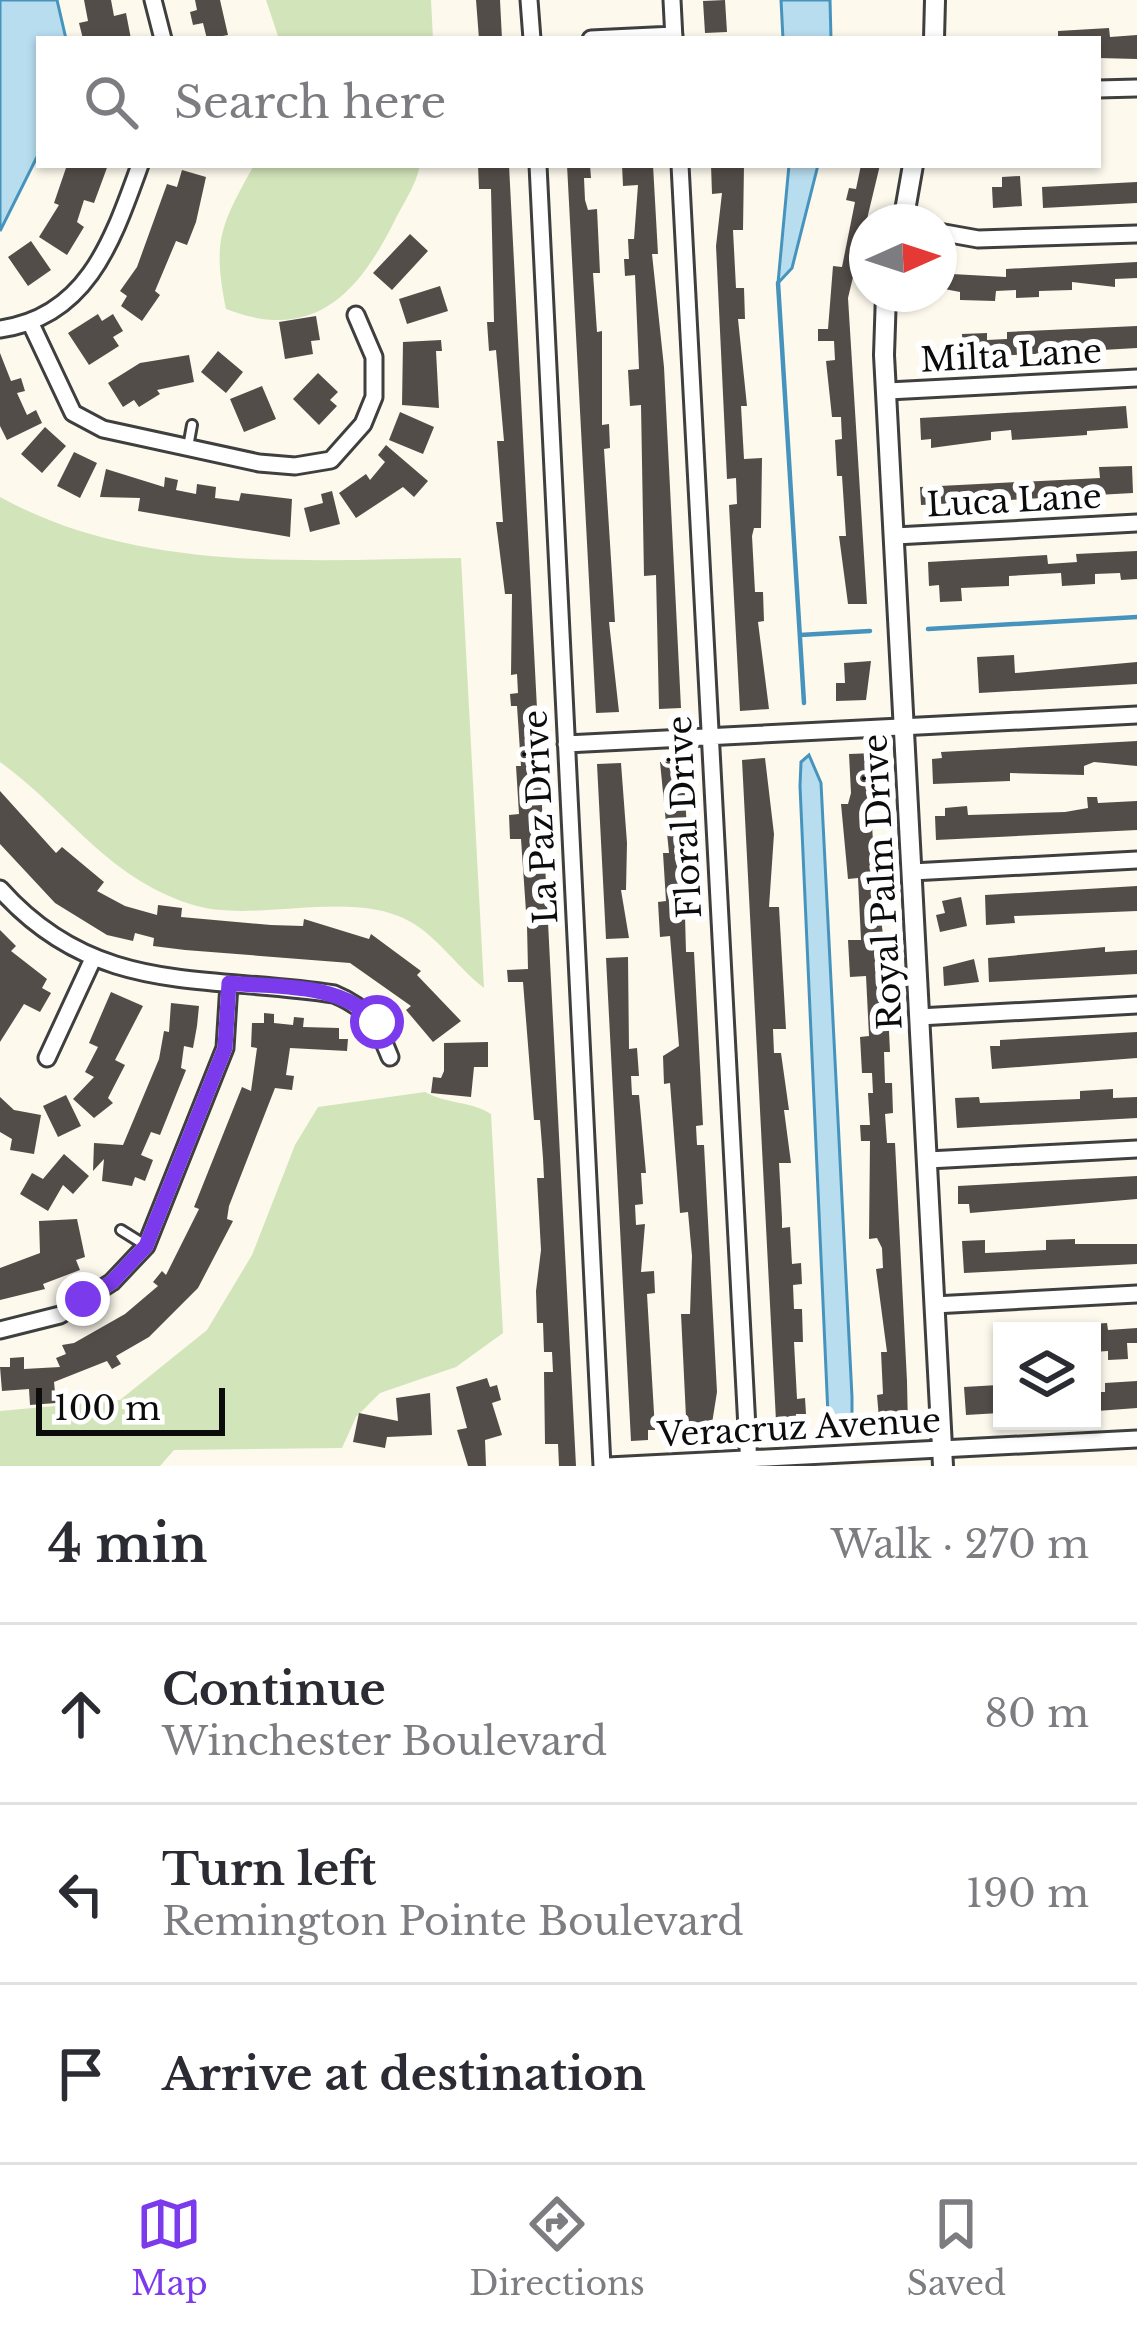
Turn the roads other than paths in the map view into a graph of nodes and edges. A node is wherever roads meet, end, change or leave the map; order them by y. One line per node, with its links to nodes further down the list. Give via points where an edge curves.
1 (154, 0): 5 (street)
2 (530, 0): 6 (street)
3 (672, 0): 7 (street)
4 (935, 0): 8 (street)
5 (162, 36)
6 (532, 36)
7 (674, 36)
8 (934, 36)
9 (1137, 88): 10 (street)
10 (1101, 89)
11 (139, 168): 20 (street, via 99,266)
12 (538, 168): 31 (street, La Paz Drive)
13 (680, 168): 30 (street, Floral Drive)
14 (912, 168): 15 (street)
15 (906, 204)
16 (957, 234): 17 (street)
17 (1137, 234)
18 (886, 312): 23 (street, Royal Palm Drive)
19 (356, 315): 25 (street, via 374,357 374,398 331,460 259,464)
20 (31, 324): 21 (street); 25 (street, via 73,413 103,429)
21 (0, 328)
22 (1137, 378): 23 (street, Milta Lane)
23 (888, 391): 27 (street, Royal Palm Drive)
24 (192, 425): 25 (lane)
25 (187, 449)
26 (1137, 523): 27 (street, Luca Lane)
27 (895, 536): 29 (street, Royal Palm Drive)
28 (1137, 715): 29 (street)
29 (904, 726): 30 (street); 33 (street, Royal Palm Drive)
30 (710, 736): 31 (street); 50 (street, Floral Drive)
31 (566, 744): 51 (street, La Paz Drive)
32 (1137, 860): 33 (street)
33 (912, 872): 38 (street, Royal Palm Drive)
34 (0, 889): 35 (street, via 45,932)
35 (92, 961): 36 (street); 40 (street)
36 (229, 983): 39 (street, via 355,1003 377,1022); 44 (street, via 225,1048)
37 (1137, 1005): 38 (street)
38 (919, 1017): 42 (street, Royal Palm Drive)
39 (390, 1057)
40 (47, 1058)
41 (1137, 1149): 42 (street)
42 (928, 1160): 46 (street, Royal Palm Drive)
43 (121, 1229): 44 (lane)
44 (146, 1246): 47 (street, via 112,1282 60,1315)
45 (1137, 1294): 46 (street)
46 (934, 1305): 49 (street, Royal Palm Drive)
47 (0, 1330)
48 (1137, 1439): 49 (street, Veracruz Avenue)
49 (943, 1458): 50 (street, Veracruz Avenue)
50 (749, 1463): 51 (street, Veracruz Avenue)
51 (605, 1466)

